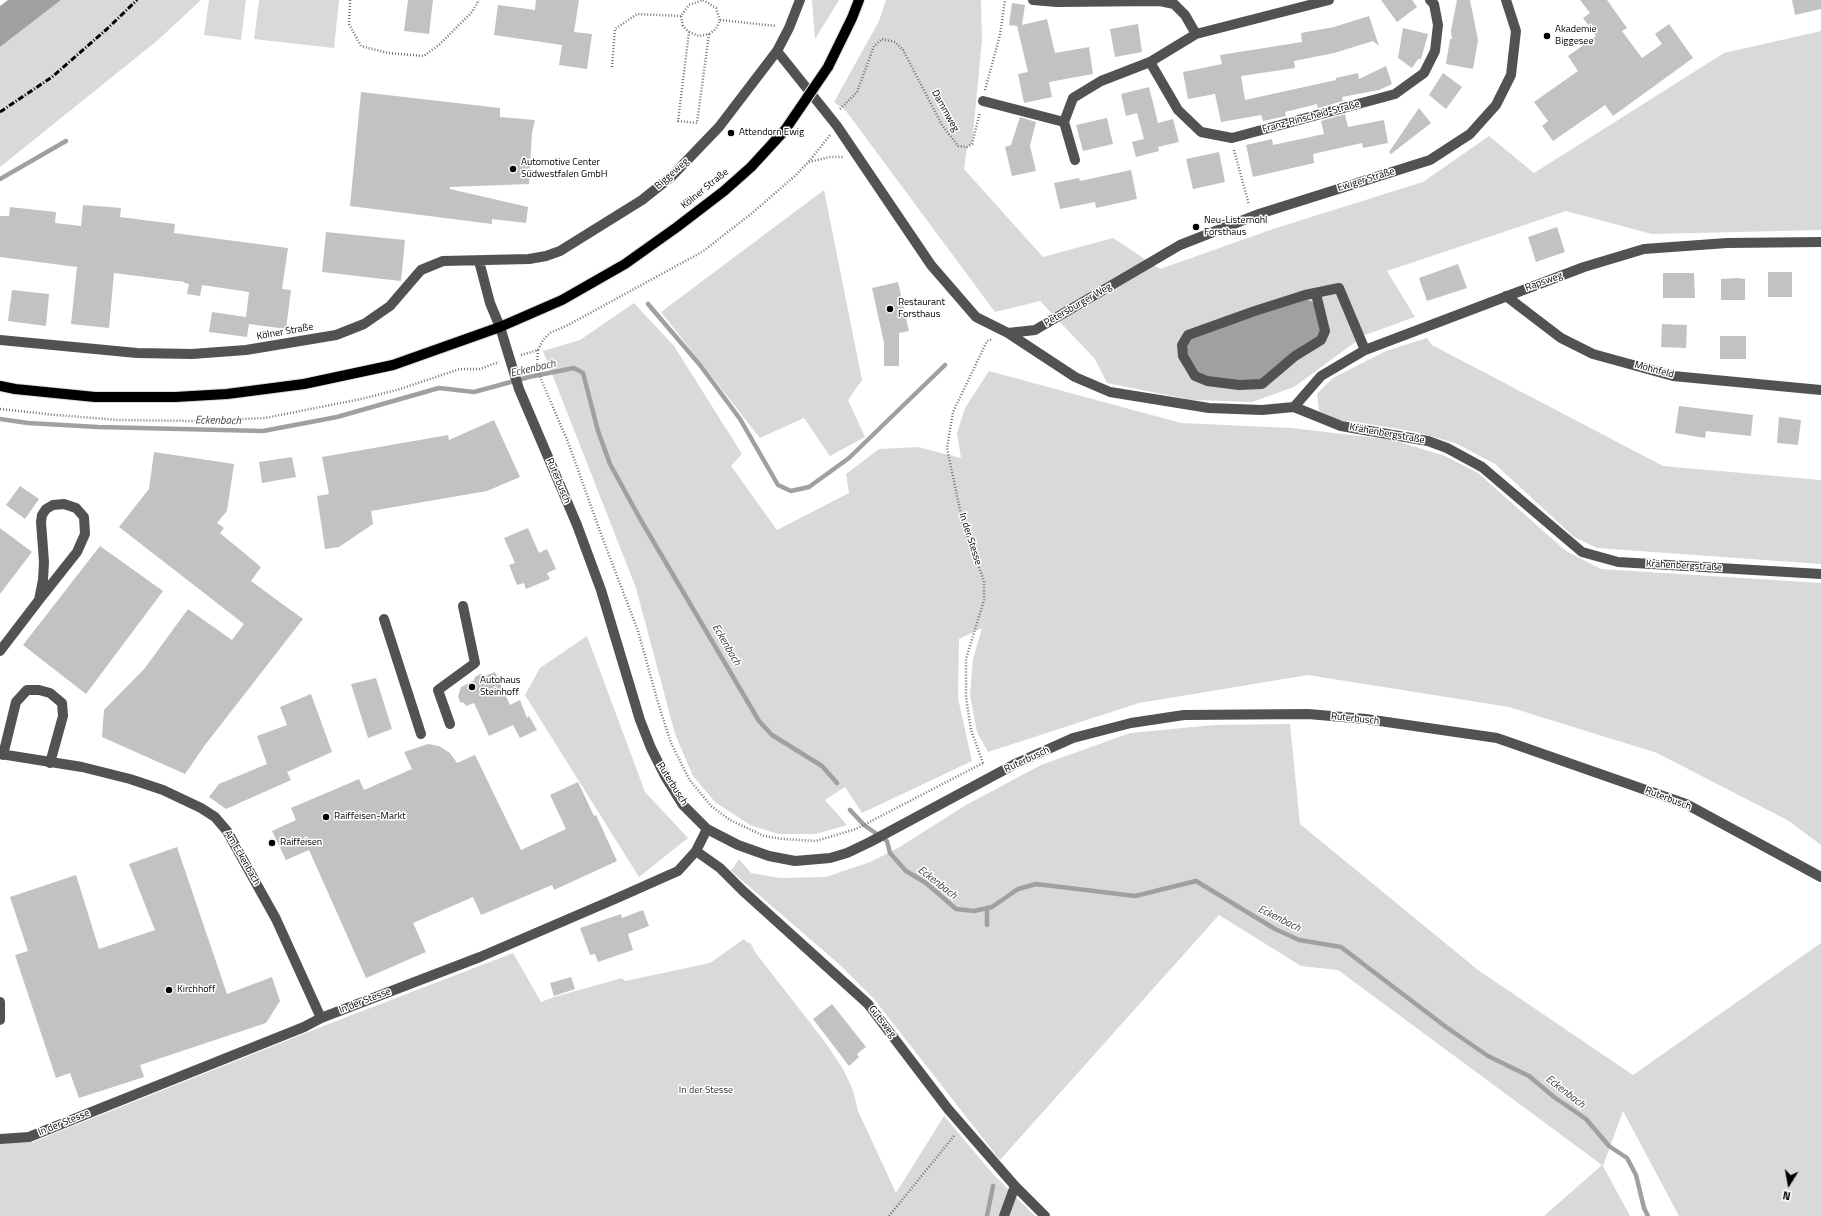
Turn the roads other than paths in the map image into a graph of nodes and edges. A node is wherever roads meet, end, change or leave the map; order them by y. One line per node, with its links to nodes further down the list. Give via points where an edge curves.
1 (800, 0): 8 (street, Biggeweg)
2 (859, 0): 18 (main road, Kölner Straße, bridge, via 828,67 785,130 751,167 677,228 625,264 562,300)
3 (1033, 0): 7 (street, via 1160,1 1174,4 1185,15)
4 (1329, 0): 7 (street)
5 (1430, 0): 9 (street, Franz-Rinscheid-Straße, via 1434,4 1438,25 1435,51 1424,73 1395,94 1232,138 1201,132 1178,110)
6 (1506, 0): 15 (street, Ewiger Straße, via 1516,31 1511,75 1496,105 1470,134 1430,160 1259,214 1180,246)
7 (1196, 34): 9 (street)
8 (777, 51): 14 (street, Biggeweg, via 719,127 672,176 642,200 560,251 546,256); 19 (street, Krähenbergstraße, via 837,126 931,265 976,318)
9 (1150, 62): 11 (street, via 1101,81 1073,98)
10 (982, 101): 11 (street)
11 (1064, 122): 12 (street)
12 (1075, 160)
13 (1821, 242): 17 (street, Rapsweg, via 1727,243 1644,248)
14 (479, 261): 18 (street, via 490,303); 20 (street, Kölner Straße, via 442,261 421,270 390,306 364,324 336,335 246,350 192,354 137,353)
15 (1123, 279): 19 (street, Petersburger Weg, via 1035,330)
16 (1316, 294): 16 (street, via 1255,311 1188,335 1182,345 1183,356 1195,376 1207,381 1239,385 1262,384 1295,356 1321,340 1325,330); 21 (street, via 1339,288)
17 (1506, 296): 21 (street, Rapsweg); 23 (street, Mohnfeld, via 1561,338 1593,354 1673,376)
18 (500, 327): 22 (main road, Kölner Straße, via 393,364 304,384 227,394 95,397); 34 (street, Ruterbusch, via 519,389 577,525 601,590 640,720 651,748 683,805)
19 (1008, 333): 24 (street, Krähenbergstraße, via 1075,377 1110,392 1209,408 1262,410)
20 (0, 340)
21 (1365, 350): 24 (street, Rapsweg, via 1321,376)
22 (0, 386)
23 (1821, 390)
24 (1294, 407): 25 (street, Krähenbergstraße, via 1341,426 1407,436 1447,448 1482,467 1582,552 1618,562)
25 (1821, 574)
26 (39, 600): 26 (street, via 77,552 86,534 84,516 76,508 64,504 52,505 46,508 42,515 44,562); 29 (street)
27 (463, 606): 30 (street, via 475,663 438,690)
28 (384, 619): 31 (street)
29 (0, 650)
30 (450, 724)
31 (421, 734)
32 (2, 755): 33 (street, Am Eckenbach); 33 (street, via 16,702 27,690 39,690 50,693 62,703 63,716)
33 (50, 763): 38 (street, Am Eckenbach, via 82,767 130,779 163,790 215,817 228,831 276,919)
34 (707, 829): 35 (street, In der Stesse); 36 (street, Ruterbusch, via 738,845 769,856 795,861 830,858 870,842 1017,763 1073,738 1131,723 1184,715 1308,714 1366,719 1497,738 1686,804)
35 (696, 851): 38 (street, In der Stesse, via 678,871 622,896 480,956); 41 (street, Gutsweg, via 720,868 868,1004 962,1125)
36 (1821, 877)
37 (0, 1002): 39 (street)
38 (321, 1018): 40 (street, In der Stesse, via 29,1137)
39 (0, 1020)
40 (0, 1139)
41 (1015, 1186): 42 (street); 43 (street, Gutsweg)
42 (1004, 1216)
43 (1045, 1216)

